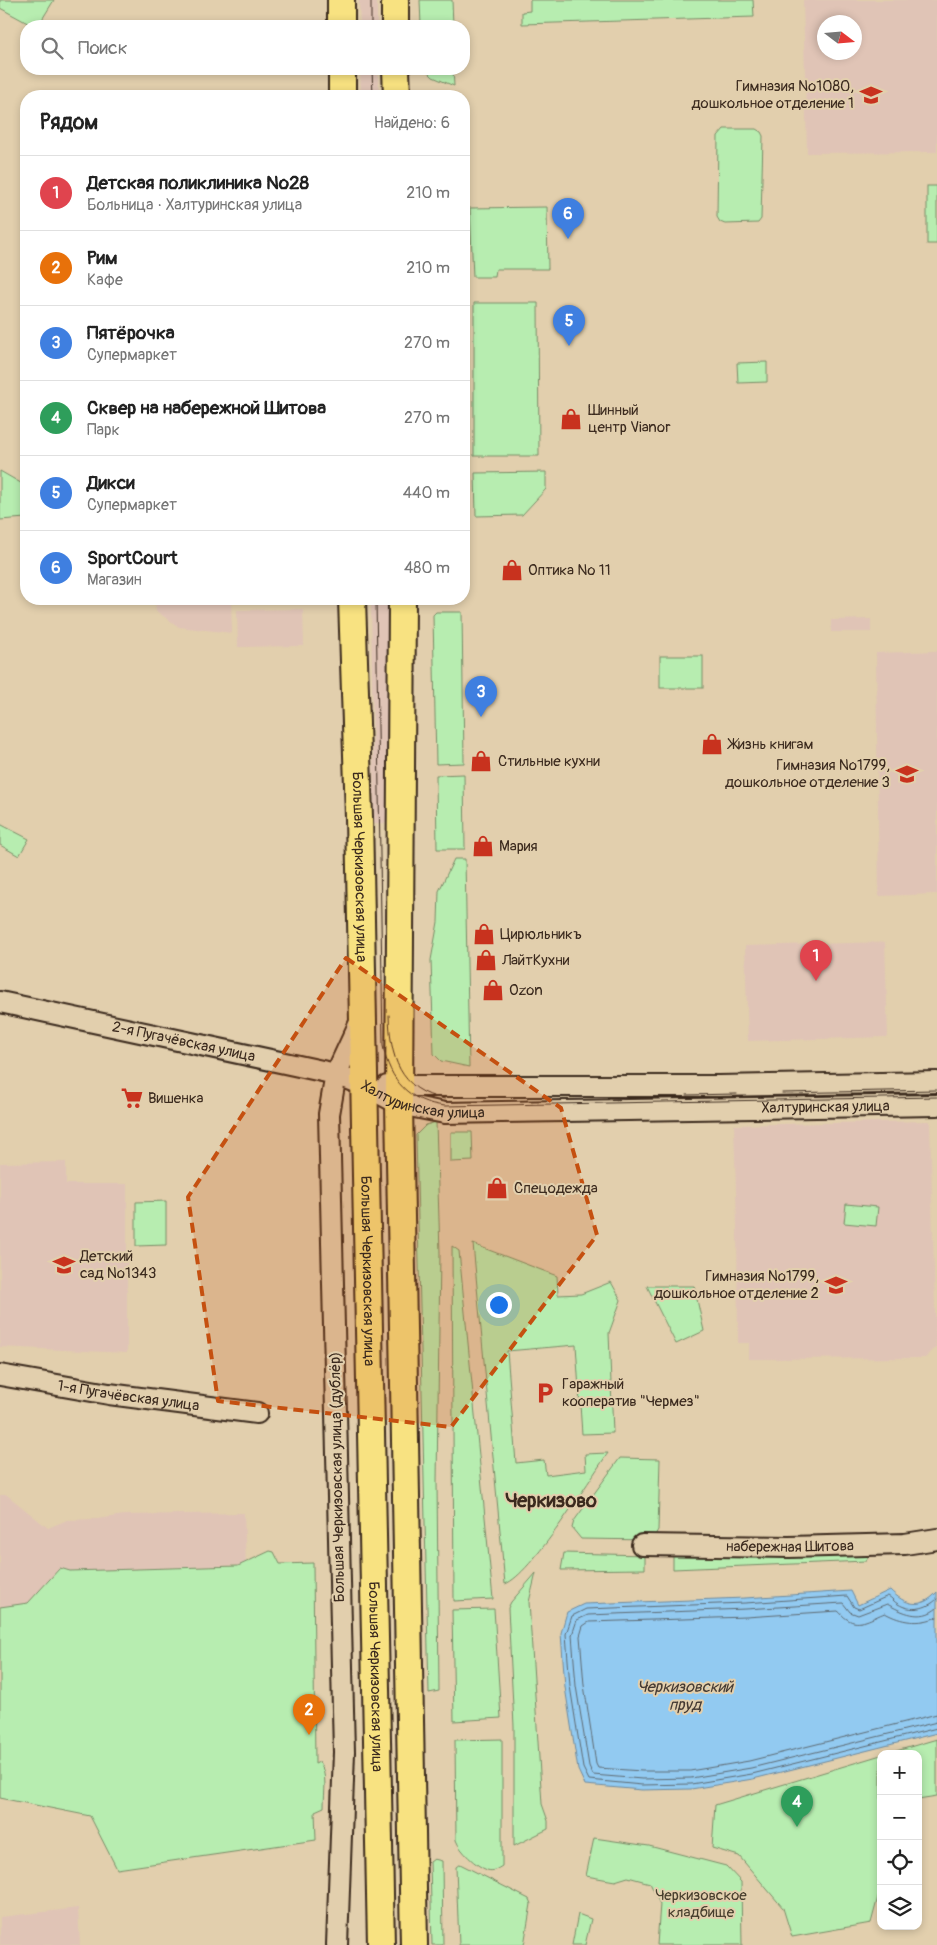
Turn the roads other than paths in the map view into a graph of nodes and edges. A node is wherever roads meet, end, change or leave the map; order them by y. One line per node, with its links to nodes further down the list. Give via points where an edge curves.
1 (341, 0): 3 (main road)
2 (395, 0): 4 (main road)
3 (341, 20)
4 (395, 20)
5 (342, 75): 7 (main road)
6 (396, 75): 8 (main road)
7 (342, 90)
8 (397, 90)
9 (352, 605): 12 (main road, Большая Черкизовская улица)
10 (402, 605): 16 (main road)
11 (0, 1002): 13 (street, 2-я Пугачёвская улица)
12 (363, 1016): 13 (street, Большая Черкизовская улица (дублёр)); 15 (main road, Большая Черкизовская улица)
13 (336, 1074): 15 (street, 2-я Пугачёвская улица); 22 (street, Большая Черкизовская улица (дублёр), via 329,1114 344,1752)
14 (937, 1082): 16 (street, Халтуринская улица, via 576,1085)
15 (364, 1085): 16 (street, Халтуринская улица); 23 (main road, Большая Черкизовская улица)
16 (399, 1095): 17 (street, Халтуринская улица, via 445,1113); 24 (main road)
17 (937, 1105)
18 (0, 1375): 19 (street, 1-я Пугачёвская улица, via 109,1394)
19 (257, 1413)
20 (928, 1541): 21 (street, набережная Шитова, via 789,1547)
21 (642, 1545)
22 (337, 1945)
23 (381, 1945)
24 (414, 1945)

